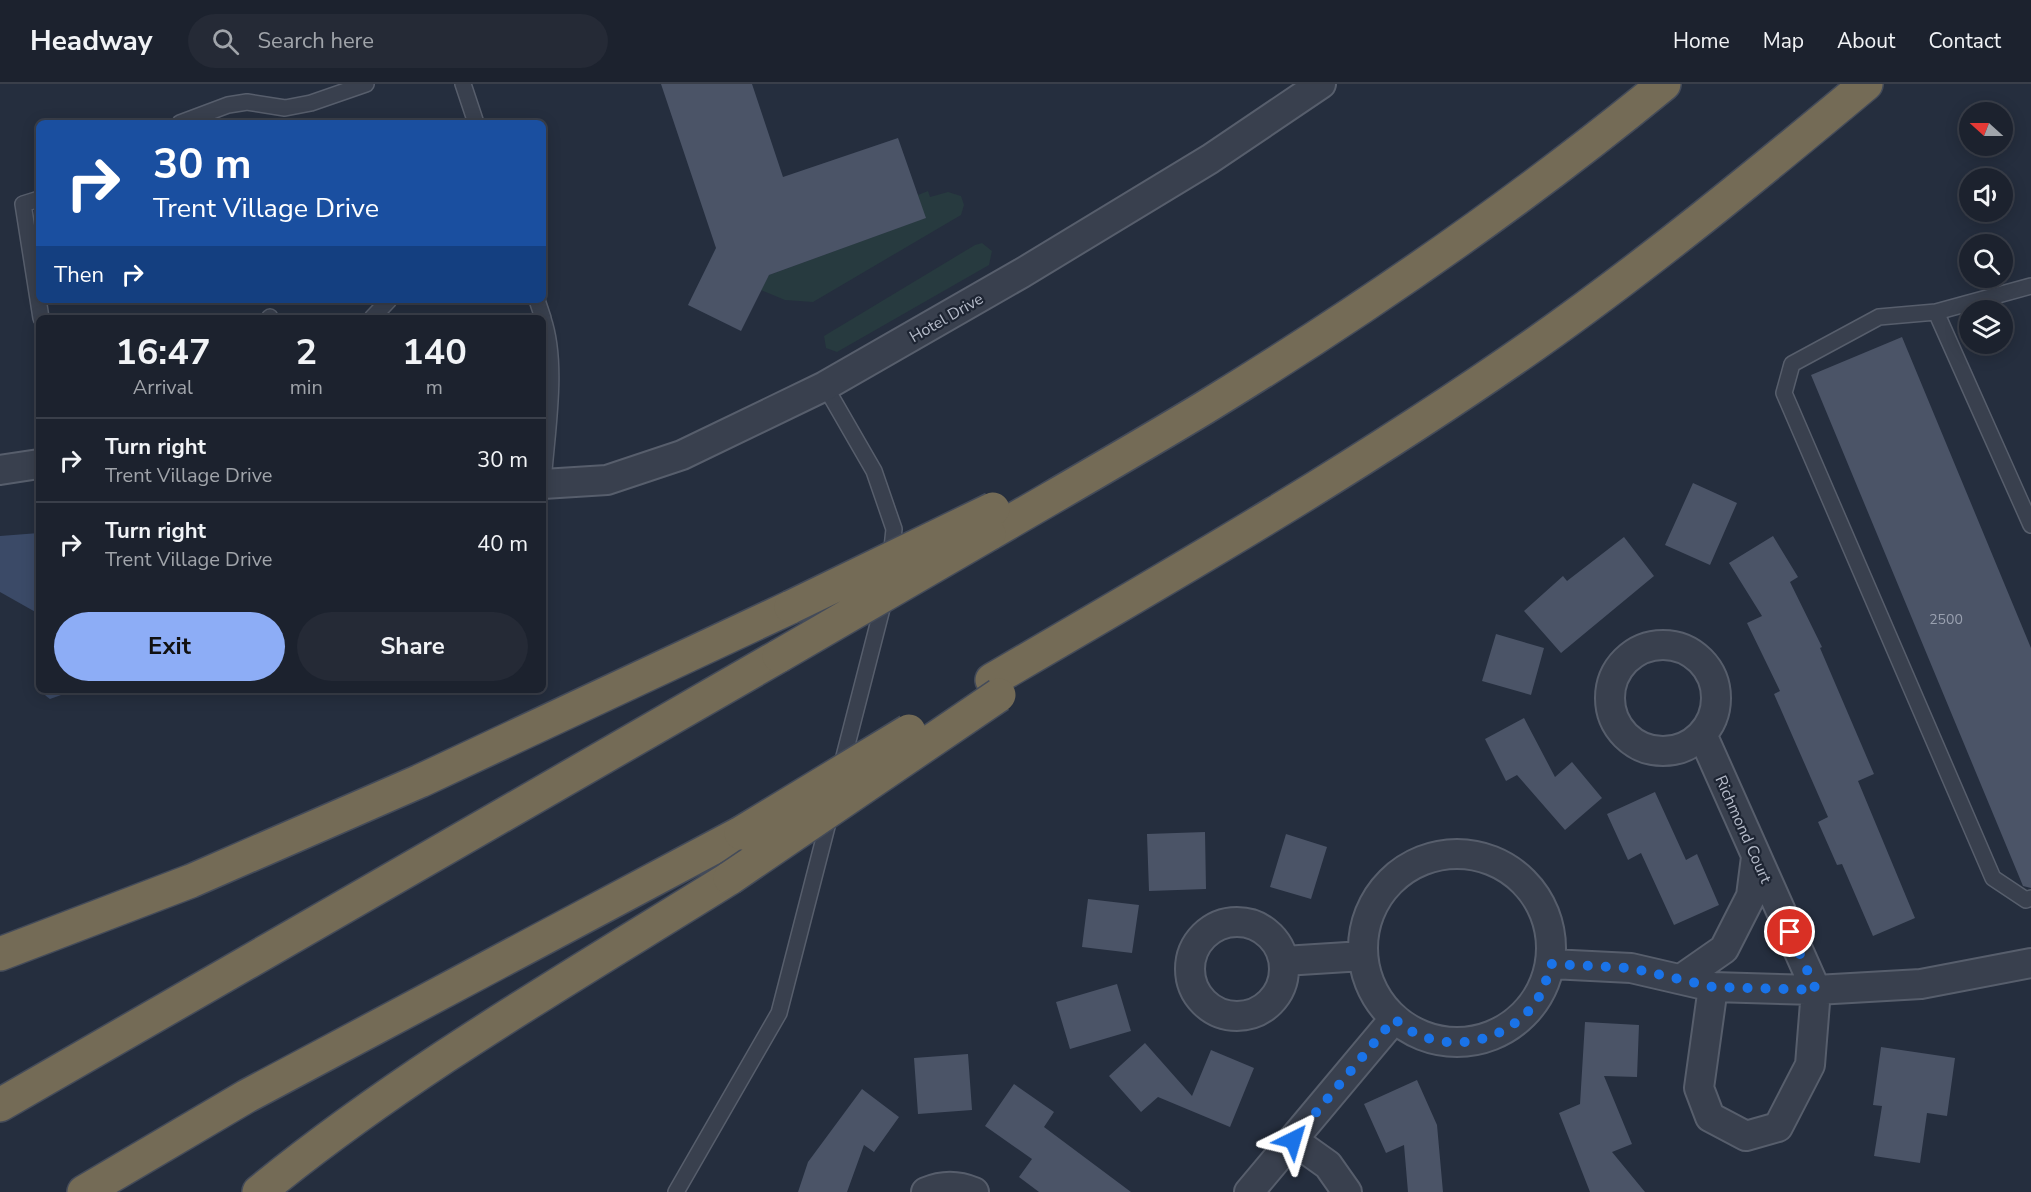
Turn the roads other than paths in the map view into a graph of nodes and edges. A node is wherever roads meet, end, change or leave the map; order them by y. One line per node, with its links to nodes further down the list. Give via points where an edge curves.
1 (366, 84): 6 (lane, via 311,103 285,108 247,102)
2 (463, 84): 7 (lane)
3 (1321, 84): 15 (street, Hotel Drive, via 1210,159)
4 (1664, 84): 20 (highway, via 1485,222 1351,315 1204,408)
5 (1866, 84): 22 (highway, via 1727,200 1535,344 1350,467 1146,590)
6 (188, 120)
7 (475, 120)
8 (36, 200): 9 (lane, via 23,204)
9 (36, 286)
10 (2031, 286): 12 (lane)
11 (386, 303): 13 (lane)
12 (1936, 312): 21 (lane); 25 (lane, via 1879,317 1792,364 1784,393 1993,878 2026,900)
13 (375, 315)
14 (546, 327): 16 (lane, via 550,369)
15 (825, 386): 19 (street, Hotel Drive, via 682,455 607,480); 39 (lane, via 874,471 894,529 889,581 779,1013)
16 (546, 435)
17 (36, 464): 18 (street)
18 (0, 470)
19 (546, 484)
20 (991, 521): 26 (highway, bridge, via 791,608 420,781 202,876); 35 (highway, bridge, via 779,656)
21 (2031, 525)
22 (996, 687): 37 (highway, bridge, via 741,833 247,1096); 38 (highway, bridge, via 730,878 425,1068)
23 (1702, 734): 24 (street, Richmond Court)
24 (1756, 856): 31 (street, via 1751,896 1724,949); 33 (street, Richmond Court)
25 (2031, 898)
26 (0, 954)
27 (1363, 956): 28 (street); 30 (street, via 1366,924 1379,895 1401,871 1430,856 1462,853 1493,859 1520,876 1540,901 1551,931); 34 (street, via 1378,1001)
28 (1284, 961)
29 (2031, 963): 33 (street, via 1922,984)
30 (1551, 964): 31 (street, via 1631,968); 34 (street, via 1542,991 1525,1015 1502,1032 1474,1042 1446,1042 1418,1035)
31 (1681, 979): 32 (street)
32 (1713, 987): 33 (street); 33 (street, via 1699,1088 1710,1117 1746,1136 1778,1127 1810,1065)
33 (1816, 990)
34 (1394, 1019): 36 (street)
35 (0, 1105)
36 (1293, 1140): 42 (street); 43 (street, via 1328,1165)
37 (84, 1192)
38 (259, 1192)
39 (676, 1192)
40 (926, 1192): 41 (street, via 956,1186)
41 (974, 1192)
42 (1249, 1192)
43 (1347, 1192)

